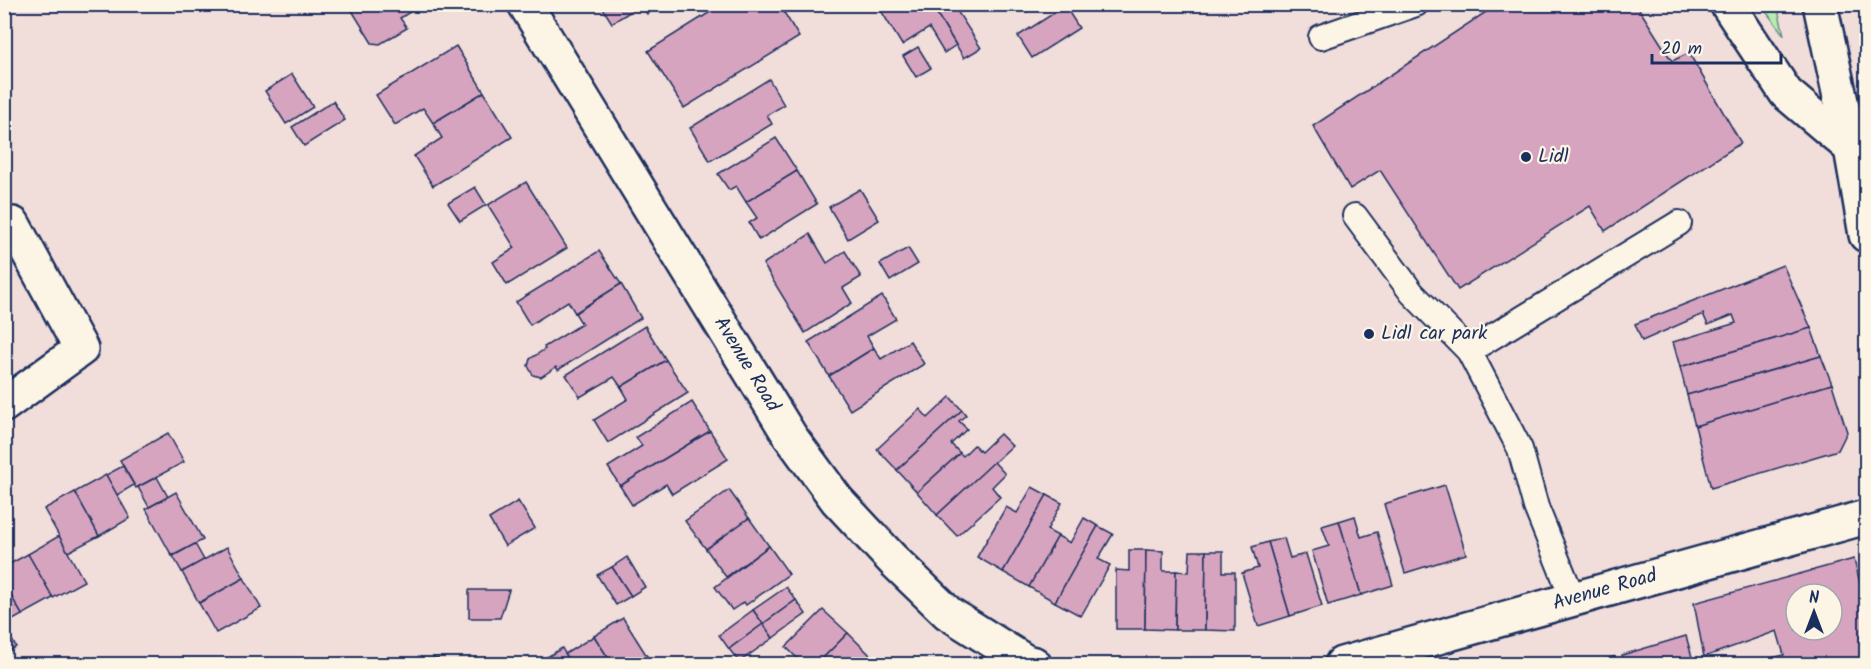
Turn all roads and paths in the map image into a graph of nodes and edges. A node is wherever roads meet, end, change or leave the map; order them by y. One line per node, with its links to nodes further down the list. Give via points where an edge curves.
1 (525, 4): 15 (street, Avenue Road, via 790,436 837,500 948,613)
2 (1416, 4): 5 (lane)
3 (1727, 4): 6 (street, via 1786,93)
4 (1820, 4): 6 (street)
5 (1321, 37)
6 (1859, 147): 10 (street)
7 (1356, 216): 11 (lane, via 1412,293)
8 (1679, 223): 11 (lane)
9 (13, 224): 12 (street, via 81,349)
10 (1866, 236)
11 (1469, 351): 14 (lane, via 1520,448 1536,507)
12 (4, 405)
13 (1866, 517): 14 (street, Avenue Road)
14 (1573, 599): 16 (street, Avenue Road)
15 (1034, 664)
16 (1342, 664)

